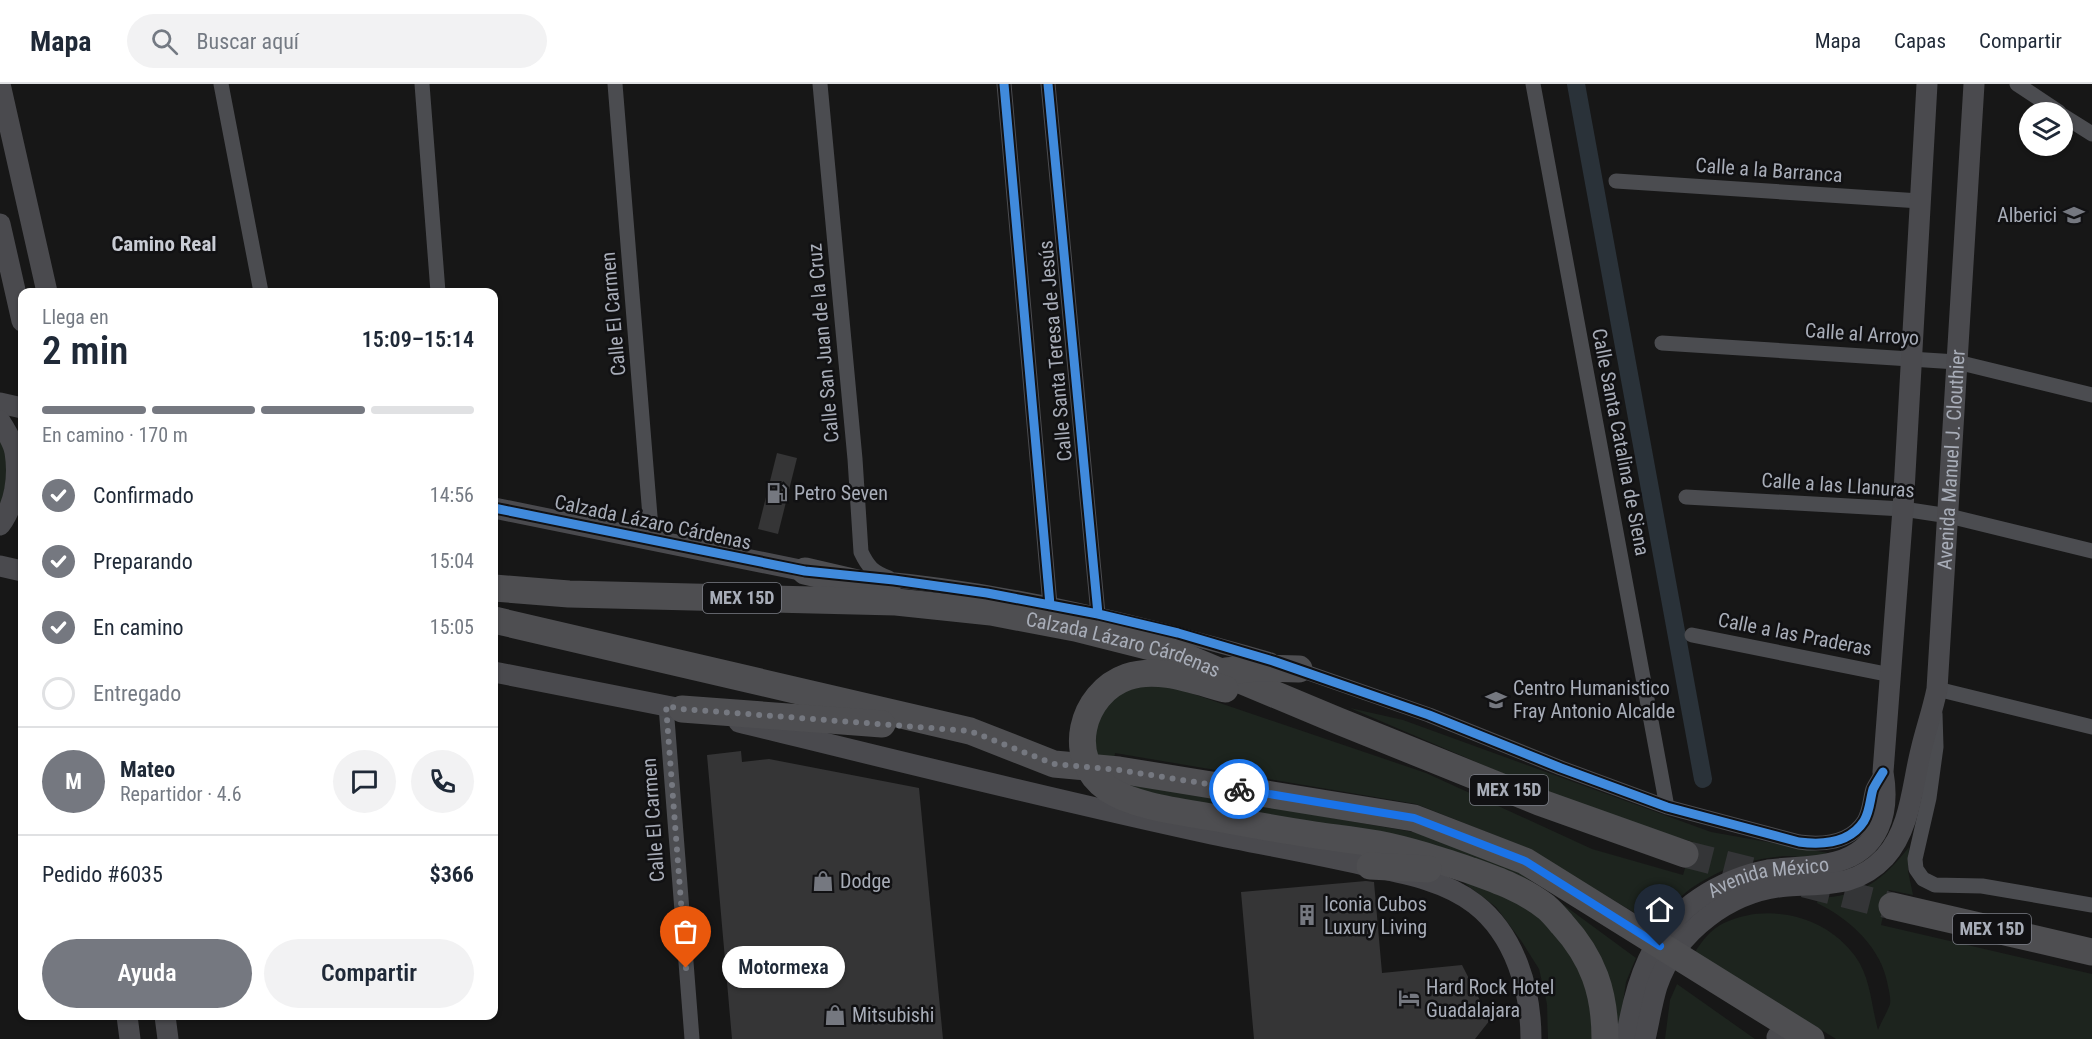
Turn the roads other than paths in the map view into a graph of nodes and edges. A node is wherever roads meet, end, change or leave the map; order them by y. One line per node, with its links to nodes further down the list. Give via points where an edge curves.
1 (0, 84): 18 (main road)
2 (221, 84): 19 (street)
3 (422, 84): 20 (street)
4 (615, 84): 34 (street, Calle El Carmen)
5 (820, 84): 39 (street, Calle San Juan de la Cruz, via 861,552 874,572)
6 (1004, 84): 41 (street, Calle Santa Teresa de Jesús)
7 (1048, 84): 43 (street, Calle Santa Teresa de Jesús)
8 (1533, 84): 56 (street, Calle Santa Catalina de Siena)
9 (1927, 84): 16 (main road)
10 (1974, 84): 24 (main road, Avenida Manuel J. Clouthier)
11 (2017, 84): 12 (street)
12 (2043, 102)
13 (2073, 122): 14 (street)
14 (2092, 134)
15 (1616, 180): 16 (street, Calle a la Barranca)
16 (1920, 201): 23 (main road)
17 (0, 224): 21 (main road)
18 (46, 288)
19 (260, 288)
20 (438, 288)
21 (18, 303)
22 (1662, 343): 23 (street, Calle al Arroyo)
23 (1911, 358): 24 (street, Calle al Arroyo); 31 (main road)
24 (1958, 362): 25 (street, Calle al Arroyo); 32 (main road, Avenida Manuel J. Clouthier)
25 (2092, 395)
26 (0, 404): 27 (main road)
27 (18, 407)
28 (0, 421): 33 (main road, via 15,451 16,485 9,512)
29 (1686, 497): 31 (street, Calle a las Llanuras)
30 (498, 509): 34 (main road, Calzada Lázaro Cárdenas)
31 (1903, 509): 32 (street, Calle a las Llanuras); 49 (main road)
32 (1949, 516): 35 (street, Calle a las Llanuras); 50 (main road, Avenida Manuel J. Clouthier)
33 (0, 525)
34 (652, 541): 38 (main road, Calzada Lázaro Cárdenas)
35 (2092, 550)
36 (0, 566): 37 (main road)
37 (18, 570)
38 (805, 571): 39 (street); 42 (highway)
39 (894, 580): 41 (street)
40 (498, 588): 42 (highway, Calzada Lázaro Cárdenas / MEX 15D, via 569,594 896,602)
41 (1050, 605): 43 (street)
42 (991, 612): 47 (highway, Calzada Lázaro Cárdenas / MEX 15D, via 1178,654)
43 (1098, 614): 46 (street)
44 (498, 621): 54 (highway)
45 (1692, 635): 49 (street, Calle a las Praderas)
46 (1299, 669): 47 (highway); 56 (street)
47 (1222, 672): 52 (highway, Calzada Lázaro Cárdenas / MEX 15D)
48 (498, 673): 51 (main road)
49 (1891, 675): 55 (main road)
50 (1936, 697): 53 (street); 58 (main road, Avenida Manuel J. Clouthier); 63 (street, via 1936,747 1915,859 1923,879 1935,885 1982,886)
51 (674, 707): 54 (highway); 60 (main road, via 1204,832); 75 (street, Calle El Carmen)
52 (1336, 720): 57 (highway, via 1182,677 1128,676 1104,689 1090,709 1082,743 1085,763 1094,777 1109,790 1136,801); 59 (highway, Calzada Lázaro Cárdenas / MEX 15D, via 1539,802)
53 (2092, 727)
54 (970, 731): 67 (highway, via 1054,764 1119,770 1414,818 1525,861)
55 (1885, 781): 56 (street, via 1874,787 1863,821 1848,836 1819,844); 65 (main road, Avenida México, via 1883,813 1867,846 1837,862 1766,870 1744,877 1701,897)
56 (1667, 807)
57 (1185, 812): 60 (highway); 62 (highway, via 1378,844)
58 (1900, 831): 65 (main road, Avenida México, via 1886,856 1849,880 1786,886 1732,901 1713,913)
59 (1685, 854)
60 (1325, 856): 61 (main road)
61 (1370, 866): 62 (highway, via 1424,868); 76 (main road, via 1448,887 1475,904 1497,925 1513,953 1526,989)
62 (1506, 883): 77 (highway, via 1549,909 1577,940 1595,971)
63 (2092, 904)
64 (1892, 906): 66 (highway, MEX 15D)
65 (1691, 918): 68 (main road, Avenida México, via 1668,963)
66 (2092, 952)
67 (1717, 982): 72 (highway); 79 (highway)
68 (1648, 983): 71 (main road, Avenida México); 78 (main road, Avenida México, via 1634,995)
69 (128, 1020): 73 (main road)
70 (166, 1020): 74 (main road)
71 (1647, 1036)
72 (1779, 1038)
73 (130, 1039)
74 (168, 1039)
75 (692, 1039)
76 (1531, 1039)
77 (1605, 1039)
78 (1626, 1039)
79 (1811, 1039)

